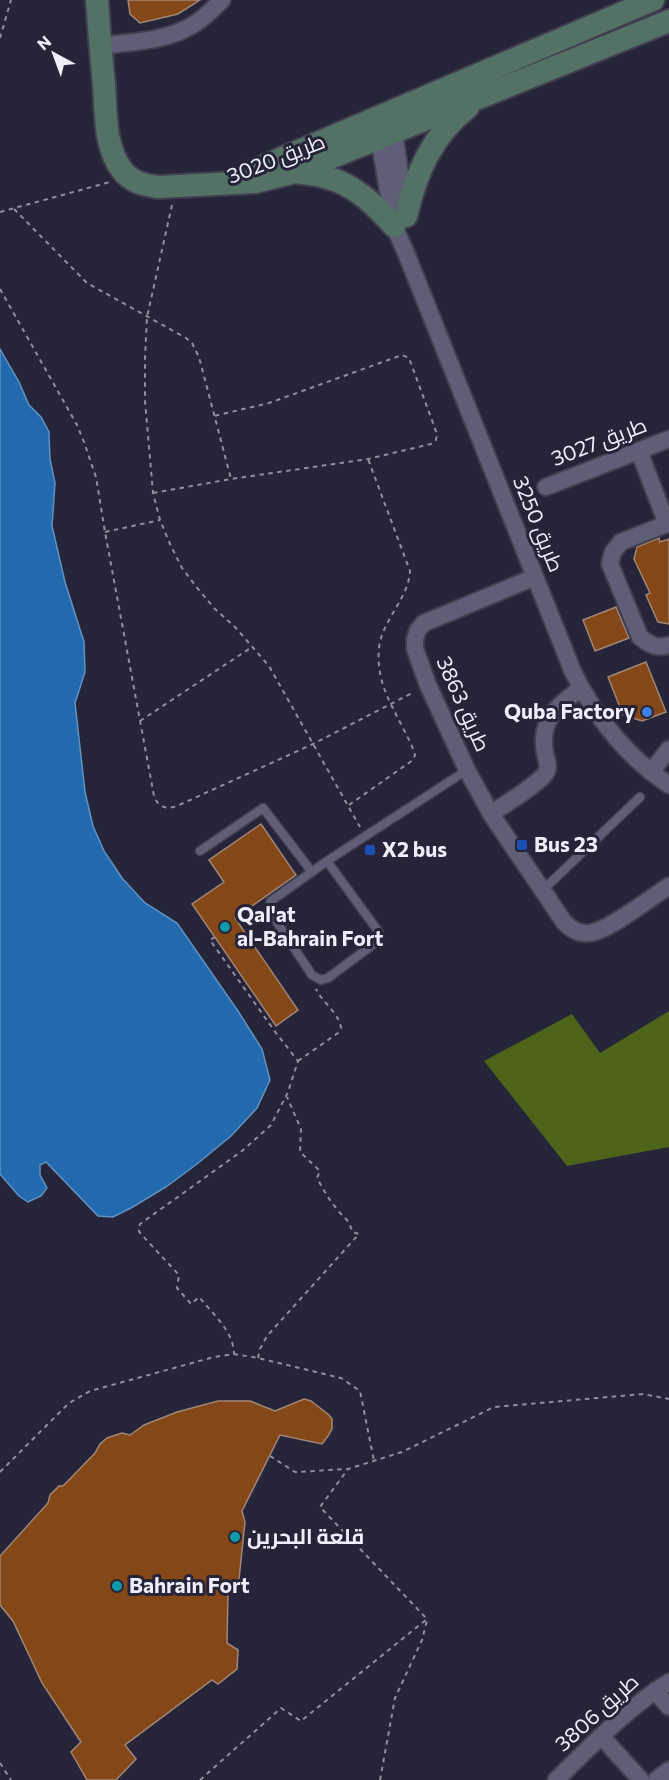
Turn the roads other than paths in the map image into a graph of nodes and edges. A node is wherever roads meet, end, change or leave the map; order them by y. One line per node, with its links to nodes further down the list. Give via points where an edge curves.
1 (97, 0): 5 (street)
2 (222, 0): 5 (street, via 186,29 164,37)
3 (654, 0): 7 (street, طريق 3020)
4 (669, 21): 6 (street, طريق 3020)
5 (100, 46): 9 (street, via 108,138 123,171 146,185 158,187)
6 (483, 95): 7 (street, طريق 3020); 10 (street, via 440,135 424,160)
7 (385, 125): 8 (street, طريق 3020); 9 (street, طريق 3020); 10 (street, طريق 3250)
8 (295, 172): 9 (street, طريق 3020, via 255,182); 10 (street, via 343,183)
9 (213, 183)
10 (400, 221): 15 (street, طريق 3250, via 406,253)
11 (669, 440): 12 (street, طريق 3027)
12 (639, 451): 13 (street, طريق 3027); 14 (street)
13 (546, 487)
14 (668, 523): 16 (street, via 621,542 612,552 610,564 640,637 649,644)
15 (535, 577): 17 (street, طريق 3250); 19 (street, طريق 3863, via 424,622 418,630 415,649)
16 (669, 645)
17 (581, 688): 20 (street, طريق 3250, via 601,720); 23 (street, via 556,708 547,723 542,735 548,768 543,777)
18 (669, 749): 20 (street)
19 (467, 770): 23 (street, طريق 3863); 25 (lane)
20 (651, 772): 21 (street, طريق 3250)
21 (669, 785)
22 (640, 797): 28 (lane)
23 (490, 814): 28 (street, طريق 3863)
24 (200, 851): 26 (lane, via 263,808)
25 (327, 861): 26 (lane); 26 (lane, via 380,938 321,980 314,978 269,906)
26 (312, 872)
27 (669, 886): 28 (street, طريق 3863, via 604,928 588,933 564,922)
28 (543, 890)
29 (662, 1686): 30 (street); 31 (street, طريق 3806)
30 (669, 1707)
31 (602, 1736): 33 (street, طريق 3806); 34 (street)
32 (669, 1770): 35 (street)
33 (556, 1780)
34 (641, 1780)
35 (656, 1780)

